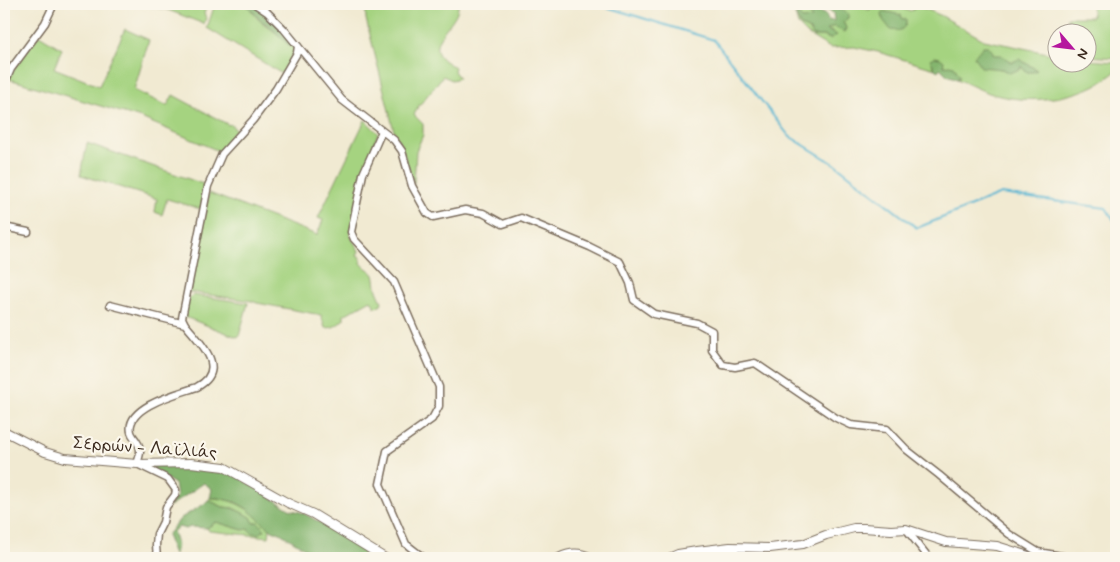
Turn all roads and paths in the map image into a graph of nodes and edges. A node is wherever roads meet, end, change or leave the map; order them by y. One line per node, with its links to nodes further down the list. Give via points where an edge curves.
1 (54, 4): 4 (street)
2 (255, 4): 3 (street)
3 (298, 46): 5 (street, via 342,100); 9 (street, via 297,54 276,89 222,154 208,186 182,318)
4 (4, 84)
5 (382, 131): 15 (street, via 364,174 351,232 394,282 438,387 436,413 387,451 380,484 406,544); 21 (street, via 402,151 412,186 427,213 433,217 465,210 483,213 503,224 521,218 620,262 634,300 654,314 697,323 712,331 712,350 723,365 735,367 755,363 836,418 851,425 887,428 907,450 1009,534 1038,552)
6 (4, 228): 7 (street)
7 (28, 232)
8 (110, 305): 9 (street)
9 (185, 324): 11 (street, via 207,352 213,364 212,373 205,383 147,405 138,413 130,424 131,434 141,451)
10 (4, 431): 11 (main road, Σερρών - Λαϊλιάς, via 45,452 65,458)
11 (137, 464): 13 (street, via 168,479 176,490 157,534); 14 (main road, Σερρών - Λαϊλιάς, via 190,463 224,467 313,514)
12 (906, 529): 18 (main road, via 854,528 803,544 770,548 730,547 688,552); 19 (street); 20 (main road, via 946,542 997,546)
13 (158, 558)
14 (385, 558)
15 (424, 558)
16 (559, 558): 17 (main road, via 578,553)
17 (591, 558)
18 (669, 558)
19 (928, 558)
20 (1035, 558)
21 (1073, 558)

